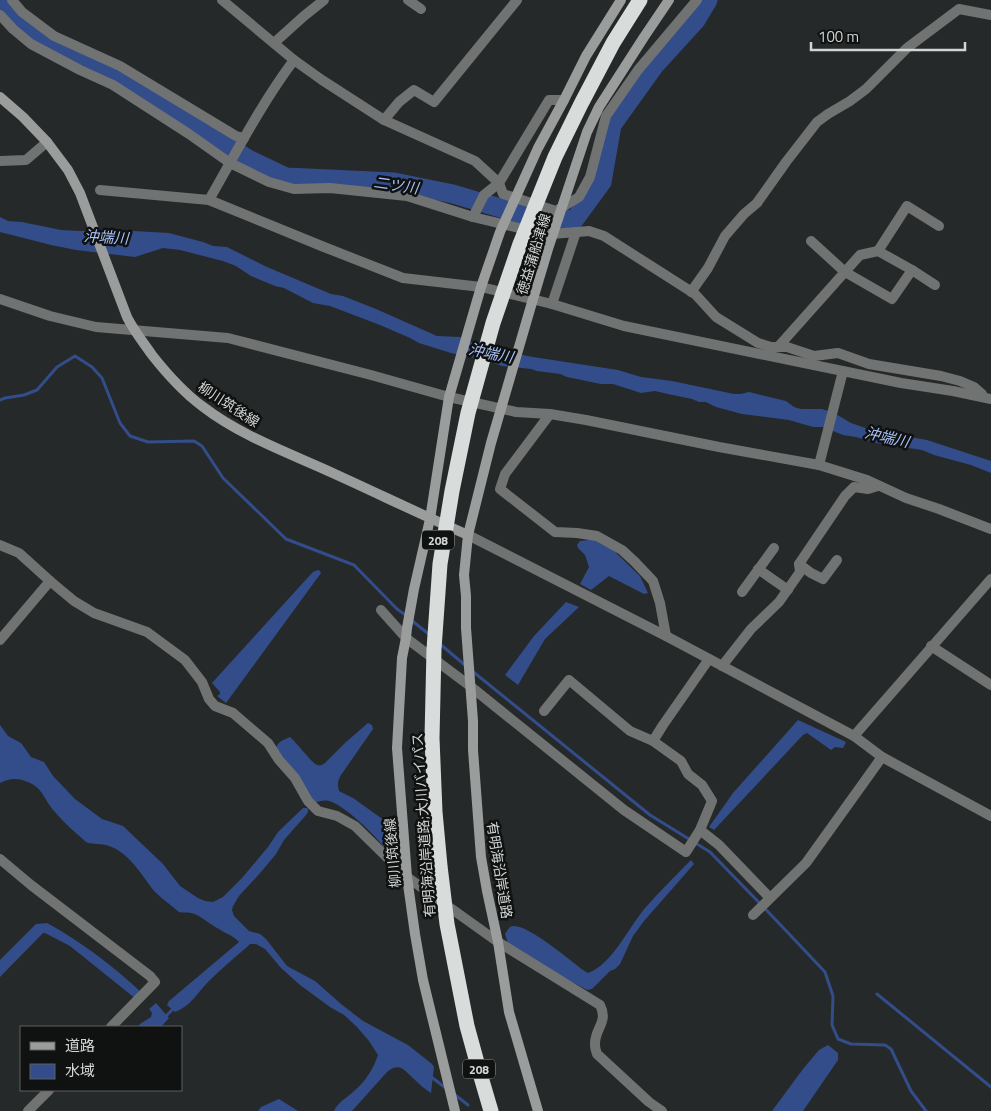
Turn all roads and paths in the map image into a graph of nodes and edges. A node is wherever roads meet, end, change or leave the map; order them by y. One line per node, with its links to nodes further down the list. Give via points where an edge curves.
1 (12, 0): 14 (street)
2 (222, 0): 16 (street)
3 (324, 0): 16 (street)
4 (408, 0): 11 (street)
5 (517, 0): 20 (street, via 434,102 414,90)
6 (621, 0): 19 (main road, via 586,56)
7 (633, 0): 86 (highway, 有明海沿岸道路;大川バイパス / 208, via 575,101 511,250 487,321 463,411 446,490 435,565 428,648 426,738 429,812 442,925 462,1027)
8 (640, 0): 87 (highway, 有明海沿岸道路;大川バイパス / 208, via 581,104 520,244 493,323 468,413 440,564 432,738 440,866 447,924 467,1026)
9 (670, 0): 39 (main road, 徳益蒲船津線, via 599,107 587,132)
10 (694, 1): 25 (street, via 638,70 606,116 590,177 579,197 556,211 503,194)
11 (421, 10)
12 (0, 15): 15 (street)
13 (991, 15): 37 (street, via 959,9 907,48 866,89 817,122 757,203 725,236)
14 (29, 18): 15 (street); 21 (street, via 54,36 120,66)
15 (19, 33): 24 (street, via 31,44 113,85)
16 (274, 43): 17 (street)
17 (294, 60): 20 (street); 21 (street)
18 (0, 97): 22 (main road, 柳川筑後線)
19 (564, 100): 25 (street, via 549,100); 36 (main road, via 530,164 500,232)
20 (384, 120): 25 (street, via 475,161)
21 (244, 138): 24 (street)
22 (47, 142): 23 (street, via 26,160); 41 (main road, 柳川筑後線, via 80,193)
23 (0, 161)
24 (230, 163): 27 (street); 28 (street, via 269,182 294,189 330,188 407,196)
25 (499, 183): 28 (street, via 484,195)
26 (100, 190): 27 (street)
27 (209, 200): 36 (street, via 403,278)
28 (473, 217): 30 (street, via 552,234)
29 (940, 226): 32 (street, via 907,206)
30 (576, 232): 37 (street, via 589,231 604,236); 40 (street)
31 (810, 241): 34 (street)
32 (878, 251): 33 (street); 34 (street, via 860,255)
33 (912, 270): 34 (street, via 892,299); 35 (street)
34 (845, 272): 42 (street)
35 (935, 285)
36 (481, 287): 39 (street); 44 (main road)
37 (692, 292): 42 (street, via 716,316 758,343)
38 (2, 299): 41 (street, via 50,316 96,327)
39 (532, 304): 40 (street); 46 (main road, 徳益蒲船津線)
40 (552, 304): 43 (street, via 624,326)
41 (133, 330): 44 (street, via 228,338); 50 (main road, 柳川筑後線, via 182,390 203,407 274,447)
42 (778, 347): 45 (street, via 814,356 838,353 869,364 941,376 974,387)
43 (842, 375): 45 (street); 48 (street)
44 (451, 392): 46 (street); 50 (main road)
45 (987, 398)
46 (502, 406): 47 (street, via 516,412); 52 (main road, 徳益蒲船津線)
47 (550, 414): 48 (street); 64 (street, via 505,474 500,489 555,532 597,536 622,550 653,582)
48 (819, 461): 49 (street)
49 (878, 486): 51 (street); 56 (street, via 868,489 854,487)
50 (430, 519): 52 (main road, 柳川筑後線); 63 (main road, 柳川筑後線)
51 (991, 529)
52 (468, 535): 64 (street); 70 (main road, 有明海沿岸道路, via 464,575)
53 (0, 545): 59 (street, via 20,553)
54 (774, 548): 57 (street)
55 (837, 560): 56 (street, via 823,579)
56 (799, 564): 60 (street, via 800,572)
57 (758, 569): 60 (street); 61 (street)
58 (991, 579): 66 (street)
59 (50, 581): 65 (street); 78 (street, via 94,613 147,632 185,660 215,706 233,713 268,743 318,811 356,826)
60 (788, 590): 68 (street)
61 (742, 592)
62 (381, 610): 63 (street)
63 (407, 633): 70 (street); 78 (main road, 柳川筑後線, via 402,658 398,748)
64 (666, 636): 67 (street)
65 (0, 640)
66 (931, 646): 69 (street); 72 (street)
67 (708, 659): 68 (street); 73 (street)
68 (722, 666): 72 (street)
69 (991, 685)
70 (470, 686): 76 (street, via 624,810 686,852); 81 (main road, 有明海沿岸道路, via 481,856)
71 (544, 711): 73 (street, via 569,680 630,731)
72 (854, 736): 74 (street)
73 (653, 741): 76 (street, via 681,761 712,801)
74 (882, 757): 75 (street); 79 (street, via 806,863)
75 (991, 816)
76 (698, 833): 79 (street, via 708,835 719,845)
77 (0, 858): 82 (street, via 156,982)
78 (408, 877): 81 (street); 85 (main road, 柳川筑後線, via 423,980)
79 (769, 900): 80 (street)
80 (755, 913)
81 (498, 942): 88 (main road, 有明海沿岸道路, via 509,1012); 89 (street, via 600,1005 603,1020 596,1035 597,1054)
82 (112, 1026)
83 (49, 1091): 84 (street)
84 (28, 1111)
85 (456, 1111)
86 (485, 1111)
87 (491, 1111)
88 (538, 1111)
89 (662, 1111)

